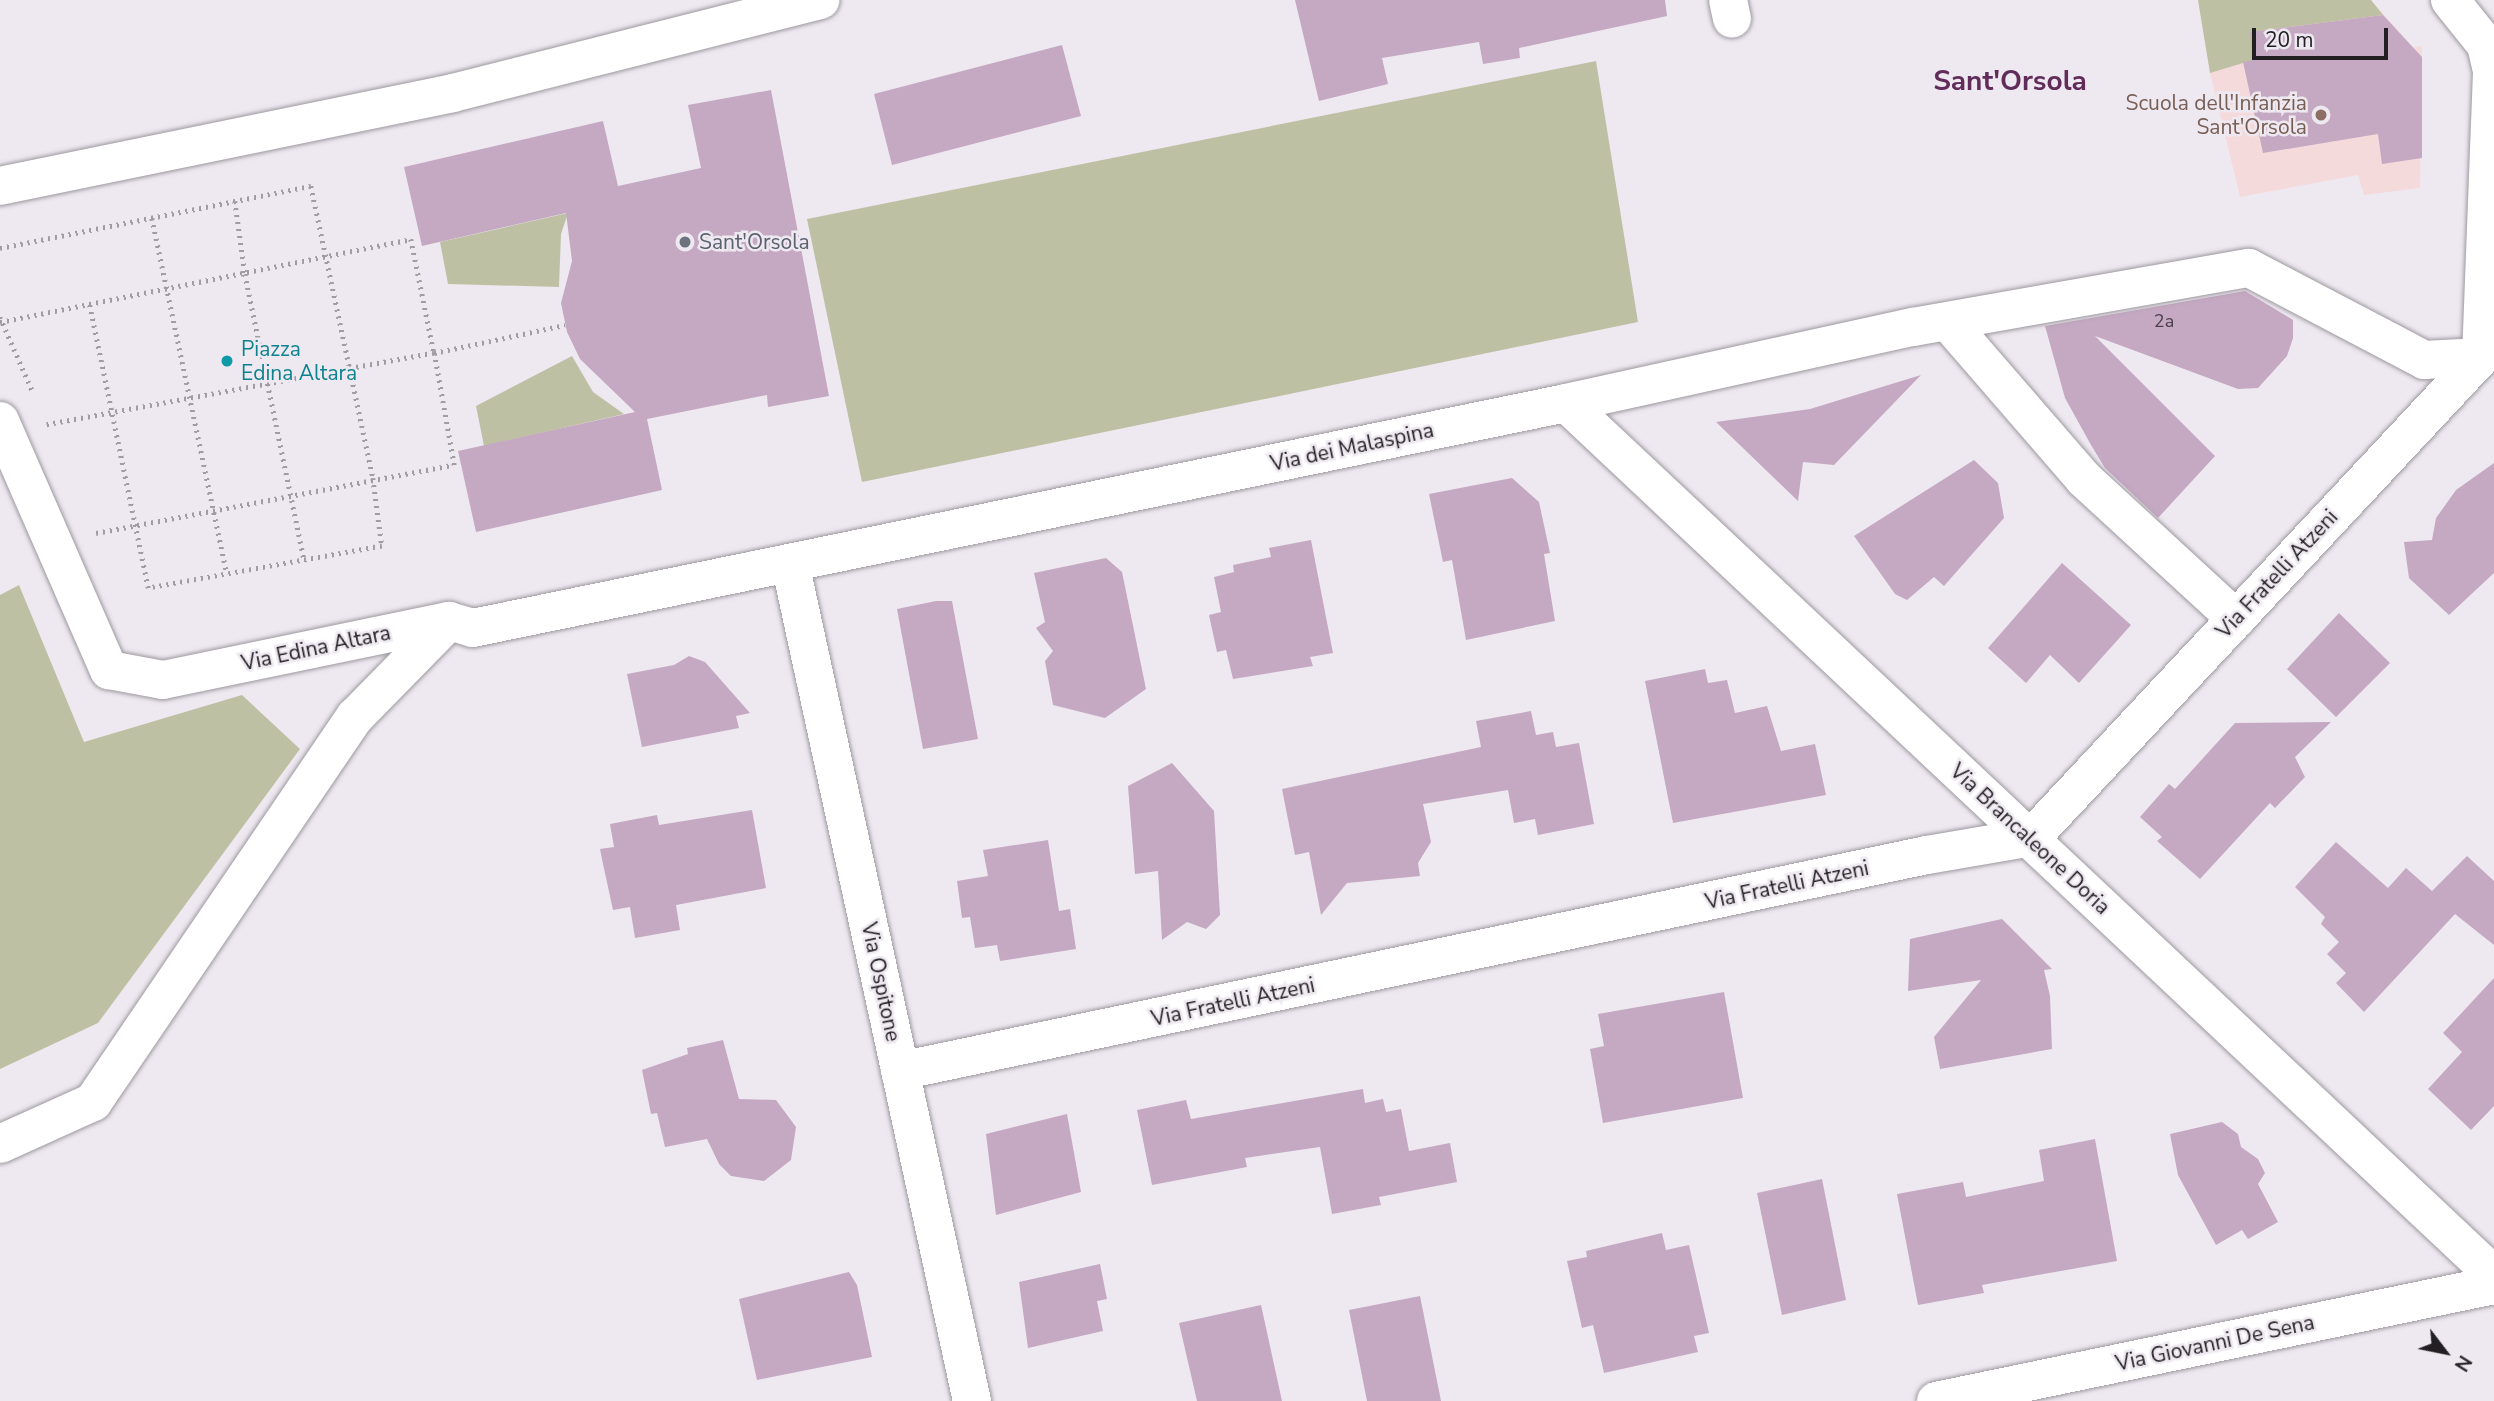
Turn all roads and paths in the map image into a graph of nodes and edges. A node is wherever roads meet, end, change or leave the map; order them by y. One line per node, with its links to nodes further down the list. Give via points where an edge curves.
1 (820, 0): 4 (street, via 453,93)
2 (2451, 0): 3 (street, via 2486,46)
3 (2493, 72): 16 (street)
4 (0, 186)
5 (235, 201): 6 (path); 8 (path, via 311,186); 9 (path)
6 (152, 218): 7 (path); 10 (path)
7 (0, 248)
8 (327, 258): 9 (path); 15 (path, via 411,239); 17 (path)
9 (245, 274): 10 (path); 18 (path)
10 (167, 289): 11 (path); 19 (path)
11 (89, 304): 12 (path); 21 (path)
12 (0, 322)
13 (565, 325): 15 (path)
14 (1931, 325): 16 (street, Via dei Malaspina, via 2249,268 2424,360); 20 (street, Via dei Malaspina); 31 (street, via 2084,479)
15 (434, 353): 17 (path); 23 (path, via 454,465)
16 (2487, 363): 31 (street, Via Fratelli Atzeni)
17 (346, 367): 18 (path); 23 (path)
18 (270, 382): 19 (path); 24 (path)
19 (190, 398): 21 (path); 25 (path)
20 (1566, 403): 29 (street, Via dei Malaspina); 33 (street, Via Brancaleone Doria)
21 (111, 413): 22 (path); 26 (path)
22 (2, 427): 27 (street, Via Edina Altara)
23 (373, 478): 24 (path); 28 (path, via 383,545)
24 (294, 494): 25 (path); 28 (path)
25 (213, 510): 26 (path); 30 (path)
26 (136, 525): 27 (path); 30 (path, via 148,588)
27 (51, 542): 32 (street, Via Edina Altara, via 109,670 163,680)
28 (304, 559): 30 (path)
29 (790, 562): 32 (street, Via Edina Altara, via 473,628); 34 (street, Via Ospitone)
30 (227, 574)
31 (2236, 619): 33 (street, Via Fratelli Atzeni)
32 (449, 621): 35 (street, via 355,717 93,1102)
33 (2032, 837): 34 (street, Via Fratelli Atzeni, via 1927,855); 36 (street, Via Brancaleone Doria)
34 (900, 1071): 38 (street, Via Ospitone)
35 (0, 1144)
36 (2494, 1275)
37 (2494, 1285): 39 (street, Via Giovanni De Sena)
38 (972, 1401)
39 (1936, 1401)

